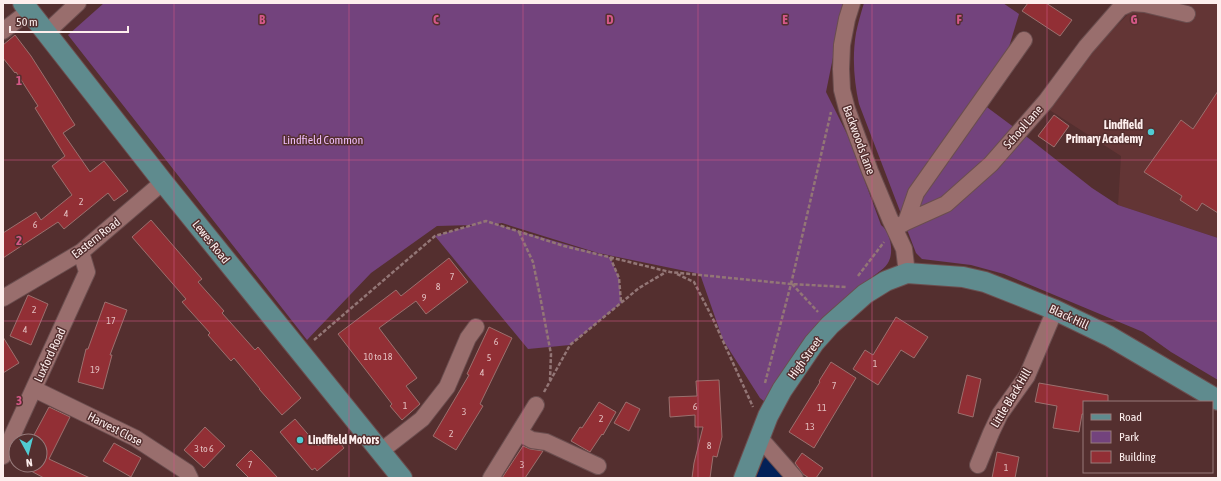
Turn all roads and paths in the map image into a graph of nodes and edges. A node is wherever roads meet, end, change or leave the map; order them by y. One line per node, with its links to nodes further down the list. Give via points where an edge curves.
1 (78, 3): 7 (street)
2 (852, 3): 9 (street, Backwoods Lane, via 842,45)
3 (1131, 3): 5 (street); 11 (street, School Lane, via 1120,8 1086,47 1046,101 991,164 946,204)
4 (26, 7): 6 (street); 7 (main road, Lewes Road)
5 (1187, 14)
6 (3, 31)
7 (47, 32): 10 (main road, Lewes Road)
8 (1024, 40): 11 (street)
9 (842, 90): 11 (street, Backwoods Lane, via 847,109); 19 (path, via 832,110)
10 (163, 182): 13 (street, Eastern Road); 26 (main road, Lewes Road)
11 (897, 223): 17 (street, Backwoods Lane); 18 (path, via 882,225 887,239)
12 (519, 232): 14 (path); 26 (path, via 486,221 435,236); 27 (path, via 533,262 551,354)
13 (81, 252): 21 (street, Eastern Road); 29 (street, Luxford Road, via 87,272)
14 (610, 257): 15 (path); 22 (path, via 618,278)
15 (666, 271): 16 (path); 22 (path)
16 (675, 273): 19 (path); 32 (path, via 694,282 752,407)
17 (907, 273): 23 (main road, Black Hill, via 963,277 984,282); 24 (main road, High Street, via 886,281 865,294)
18 (854, 281)
19 (791, 284): 20 (path); 24 (path); 28 (path)
20 (850, 287)
21 (3, 298)
22 (621, 303): 27 (path, via 570,344)
23 (1055, 310): 30 (main road, Black Hill, via 1109,336); 37 (street, Little Black Hill, via 1027,376 1000,414)
24 (830, 325): 32 (main road, High Street, via 797,367)
25 (468, 331): 35 (street, via 447,387 422,419)
26 (300, 352): 35 (main road, Lewes Road)
27 (550, 380): 31 (path)
28 (763, 387)
29 (34, 389): 36 (street, Luxford Road); 39 (street, Harvest Close, via 135,438 187,472)
30 (1218, 400)
31 (536, 406): 33 (street)
32 (768, 416): 34 (main road, High Street)
33 (519, 433): 38 (street, via 532,440 546,442); 41 (street)
34 (759, 437): 42 (main road, High Street); 43 (street)
35 (381, 451): 40 (main road, Lewes Road)
36 (3, 456)
37 (978, 465)
38 (598, 466)
39 (190, 478)
40 (402, 478)
41 (491, 478)
42 (744, 478)
43 (795, 478)

